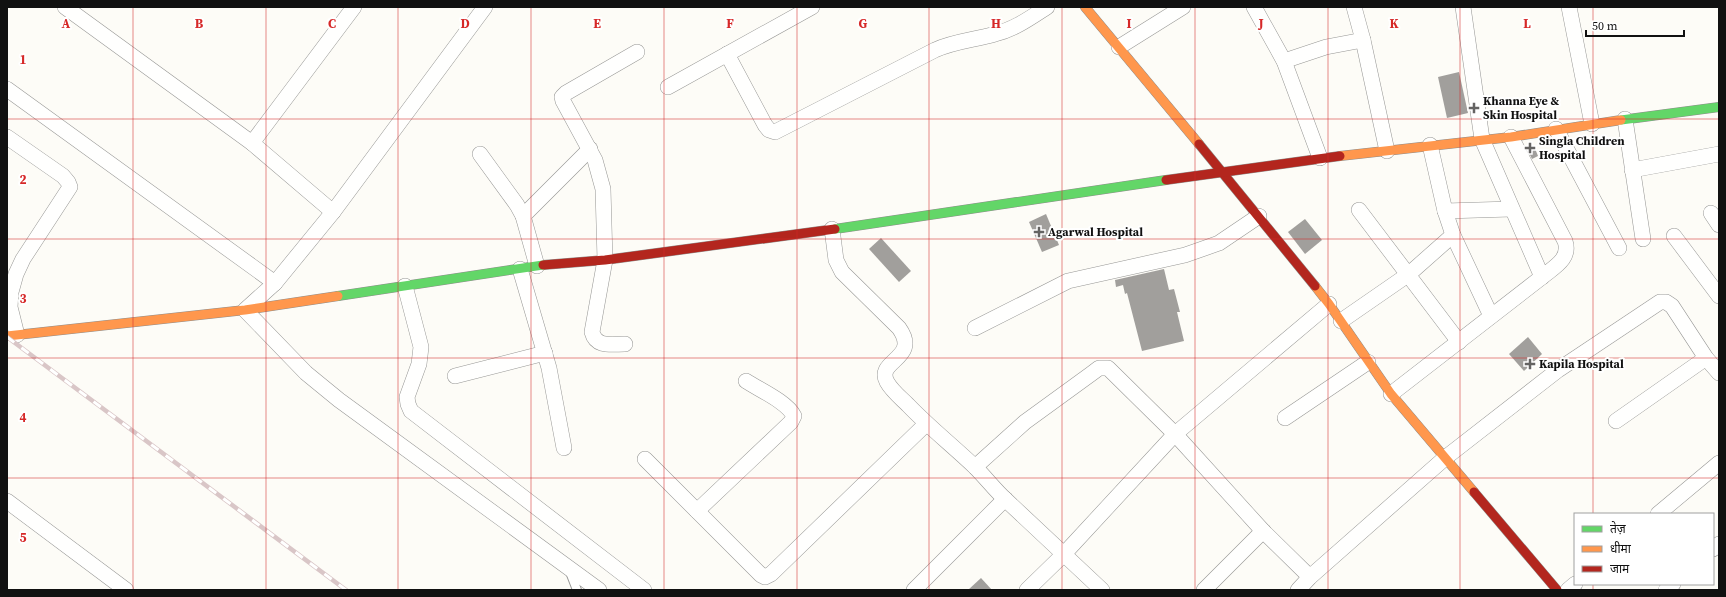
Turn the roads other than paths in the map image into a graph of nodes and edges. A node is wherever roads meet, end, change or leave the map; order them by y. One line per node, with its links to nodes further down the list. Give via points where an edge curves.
1 (65, 7): 26 (street)
2 (354, 7): 26 (street)
3 (484, 7): 38 (street)
4 (812, 7): 15 (street)
5 (1047, 7): 15 (street, via 1008,30 948,44 775,132 764,125)
6 (1085, 7): 13 (main road)
7 (1183, 7): 13 (street)
8 (1354, 7): 12 (street)
9 (1463, 7): 25 (street)
10 (1569, 7): 21 (street)
11 (1257, 8): 16 (street)
12 (1363, 40): 16 (street, via 1326,47); 29 (street)
13 (1119, 47): 34 (main road)
14 (637, 52): 28 (street, via 562,97)
15 (727, 54): 17 (street)
16 (1284, 61): 32 (street)
17 (668, 87)
18 (7, 89): 51 (street)
19 (1719, 107): 20 (main road)
20 (1625, 119): 21 (main road); 33 (street)
21 (1592, 124): 22 (main road)
22 (1556, 129): 24 (main road); 45 (street)
23 (7, 137): 59 (street, via 63,176 70,187 16,274 10,307)
24 (1511, 137): 25 (main road); 50 (street, via 1568,249 1562,261)
25 (1482, 139): 27 (main road); 35 (street)
26 (252, 143): 38 (street)
27 (1430, 145): 29 (main road); 37 (street)
28 (590, 149): 39 (street); 46 (street, via 600,173 603,189)
29 (1387, 151): 32 (main road)
30 (480, 154): 39 (street)
31 (1719, 154): 33 (street)
32 (1320, 158): 34 (main road)
33 (1632, 170): 44 (street)
34 (1222, 173): 40 (main road); 41 (main road)
35 (1511, 209): 37 (street); 50 (street)
36 (1359, 210): 49 (street)
37 (1445, 211): 42 (street)
38 (333, 212): 51 (street)
39 (523, 216): 47 (street)
40 (1259, 216): 54 (main road); 58 (street, via 1219,243 1185,255 1068,281)
41 (832, 229): 46 (main road); 71 (street, via 836,260 842,272 905,336 906,343 902,352 886,368 886,381)
42 (1453, 235): 49 (street); 56 (street)
43 (1674, 236): 53 (street)
44 (1643, 239)
45 (1620, 248)
46 (605, 260): 47 (main road); 61 (street, via 593,337 602,343)
47 (537, 266): 48 (main road)
48 (520, 269): 52 (main road); 62 (street)
49 (1409, 274): 57 (street); 60 (street)
50 (1542, 277): 56 (street)
51 (274, 283): 55 (street)
52 (405, 286): 55 (main road); 89 (street, via 421,347 419,364 407,397 411,410)
53 (1719, 296)
54 (1329, 304): 57 (main road); 72 (street)
55 (245, 310): 59 (main road); 84 (street, via 306,373 339,400)
56 (1491, 316): 60 (street)
57 (1341, 321): 64 (main road)
58 (974, 328)
59 (12, 336)
60 (1459, 342): 68 (street)
61 (626, 344)
62 (545, 353): 66 (street); 73 (street)
63 (1706, 358): 65 (street); 70 (street); 74 (street, via 1672,306 1660,302 1558,370)
64 (1368, 362): 68 (main road); 69 (street)
65 (1719, 373)
66 (455, 376)
67 (746, 381): 80 (street, via 791,410 794,416 791,422)
68 (1391, 394): 74 (main road)
69 (1285, 418)
70 (1616, 421)
71 (926, 424): 77 (street); 80 (street, via 768,577 761,575)
72 (1174, 434): 77 (street, via 1114,373 1108,368 1099,368 1025,422); 82 (street); 83 (street)
73 (564, 448)
74 (1445, 458): 85 (street); 95 (main road)
75 (645, 459): 80 (street)
76 (1719, 463): 81 (street)
77 (975, 467): 78 (street)
78 (1006, 500): 83 (street); 90 (street)
79 (7, 501): 86 (street)
80 (697, 511)
81 (1659, 513)
82 (1263, 531): 85 (street); 93 (street)
83 (1064, 554): 91 (street); 92 (street)
84 (568, 568): 87 (lane); 88 (street)
85 (1310, 577): 94 (street)
86 (126, 590)
87 (577, 590)
88 (599, 590)
89 (644, 590)
90 (914, 590)
91 (1027, 590)
92 (1102, 590)
93 (1204, 590)
94 (1298, 590)
95 (1557, 590)

